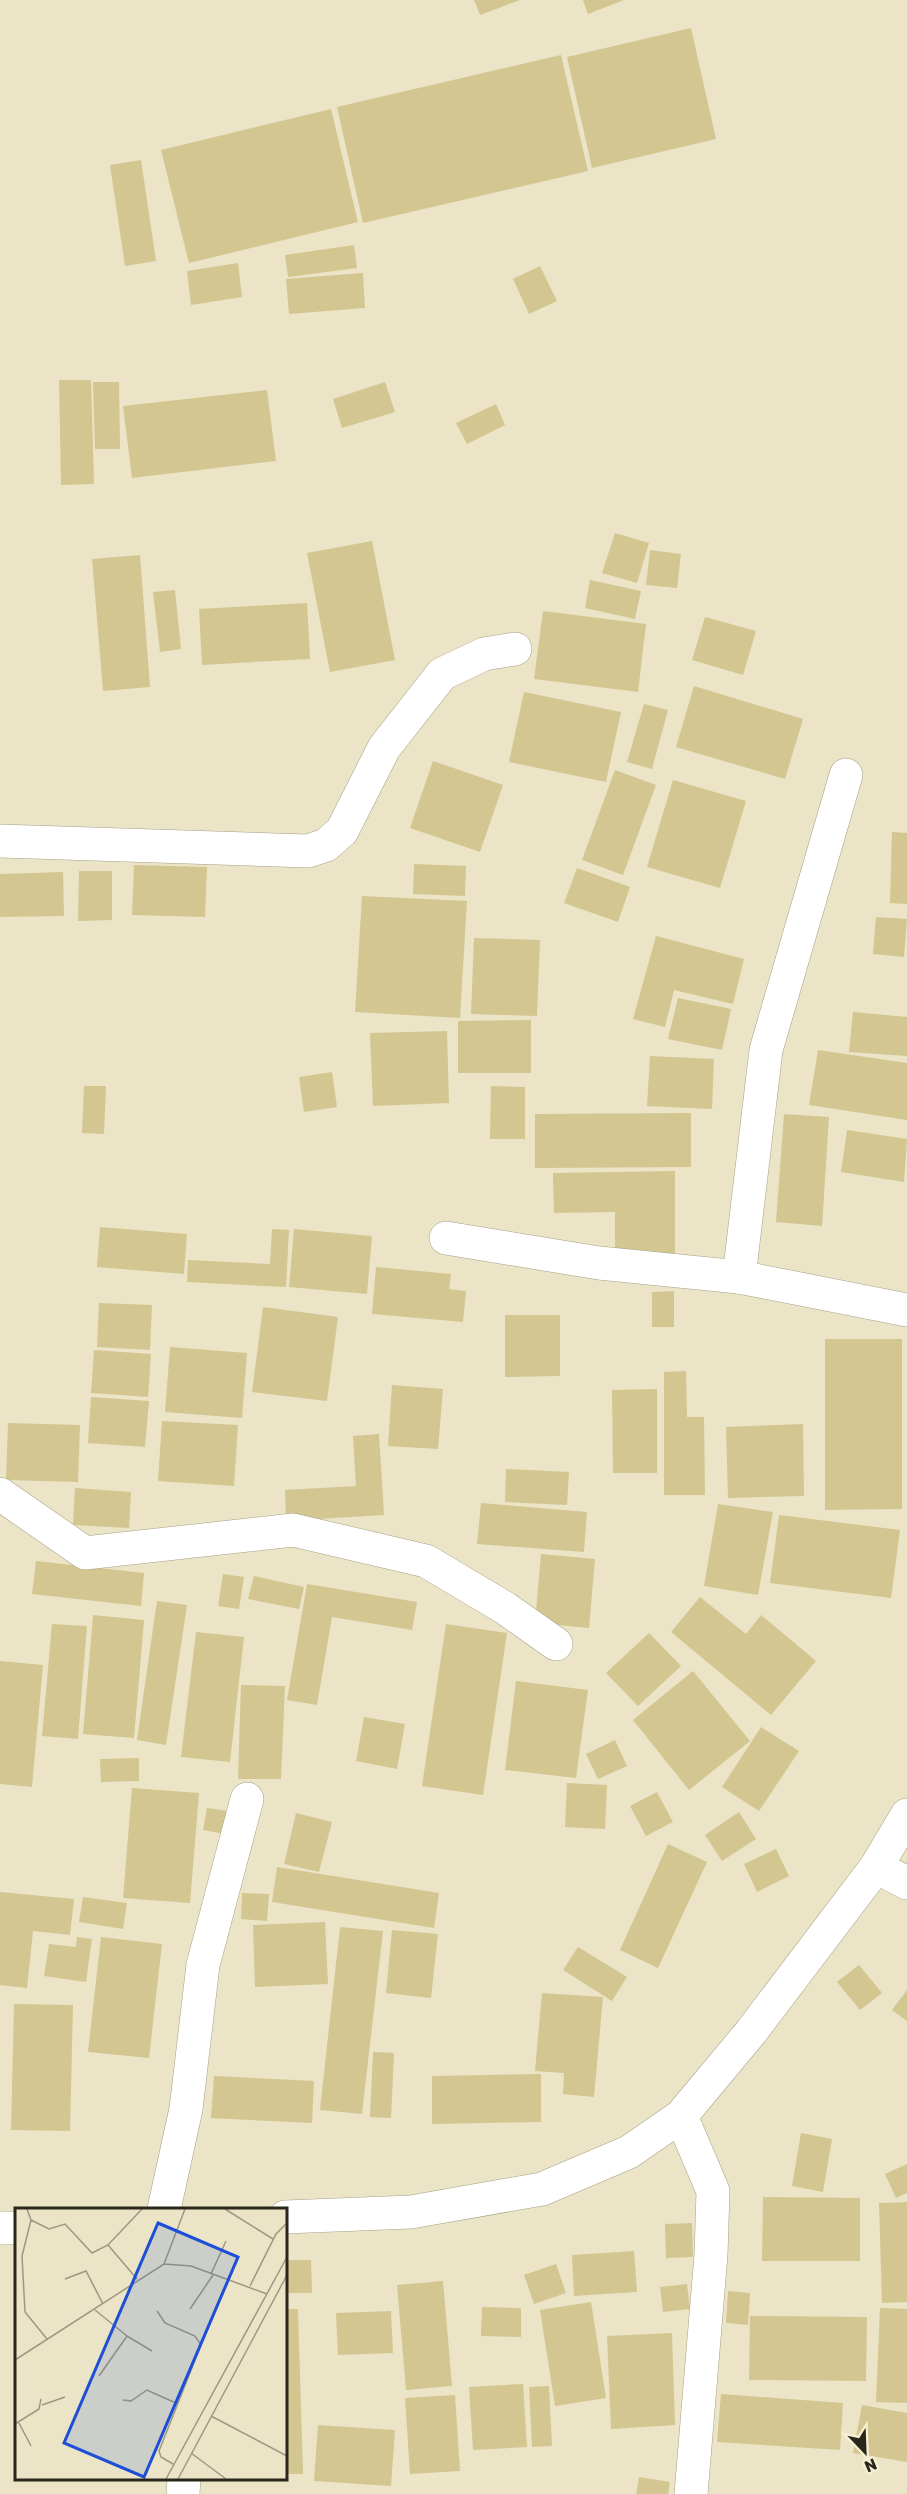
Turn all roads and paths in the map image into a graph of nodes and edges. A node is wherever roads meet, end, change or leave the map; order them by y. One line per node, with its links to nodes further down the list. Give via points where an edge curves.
1 (515, 648): 3 (street, via 484,654 442,674 384,748 342,831 326,845 308,851)
2 (846, 775): 5 (street, via 766,1050)
3 (0, 841)
4 (446, 1238): 5 (street, via 599,1263)
5 (739, 1278): 6 (street)
6 (907, 1310)
7 (0, 1494): 8 (street, via 85,1553 293,1530 426,1561)
8 (556, 1644)
9 (247, 1799): 14 (street, via 203,1965 186,2109)
10 (907, 1815): 11 (street)
11 (876, 1867): 12 (street); 13 (street, via 751,2032)
12 (907, 1883)
13 (681, 2116): 15 (street, via 629,2152 542,2188 411,2212); 20 (street, via 713,2191)
14 (164, 2208)
15 (286, 2217)
16 (15, 2228): 17 (street)
17 (0, 2229)
18 (184, 2479): 19 (street)
19 (183, 2494)
20 (691, 2494)

